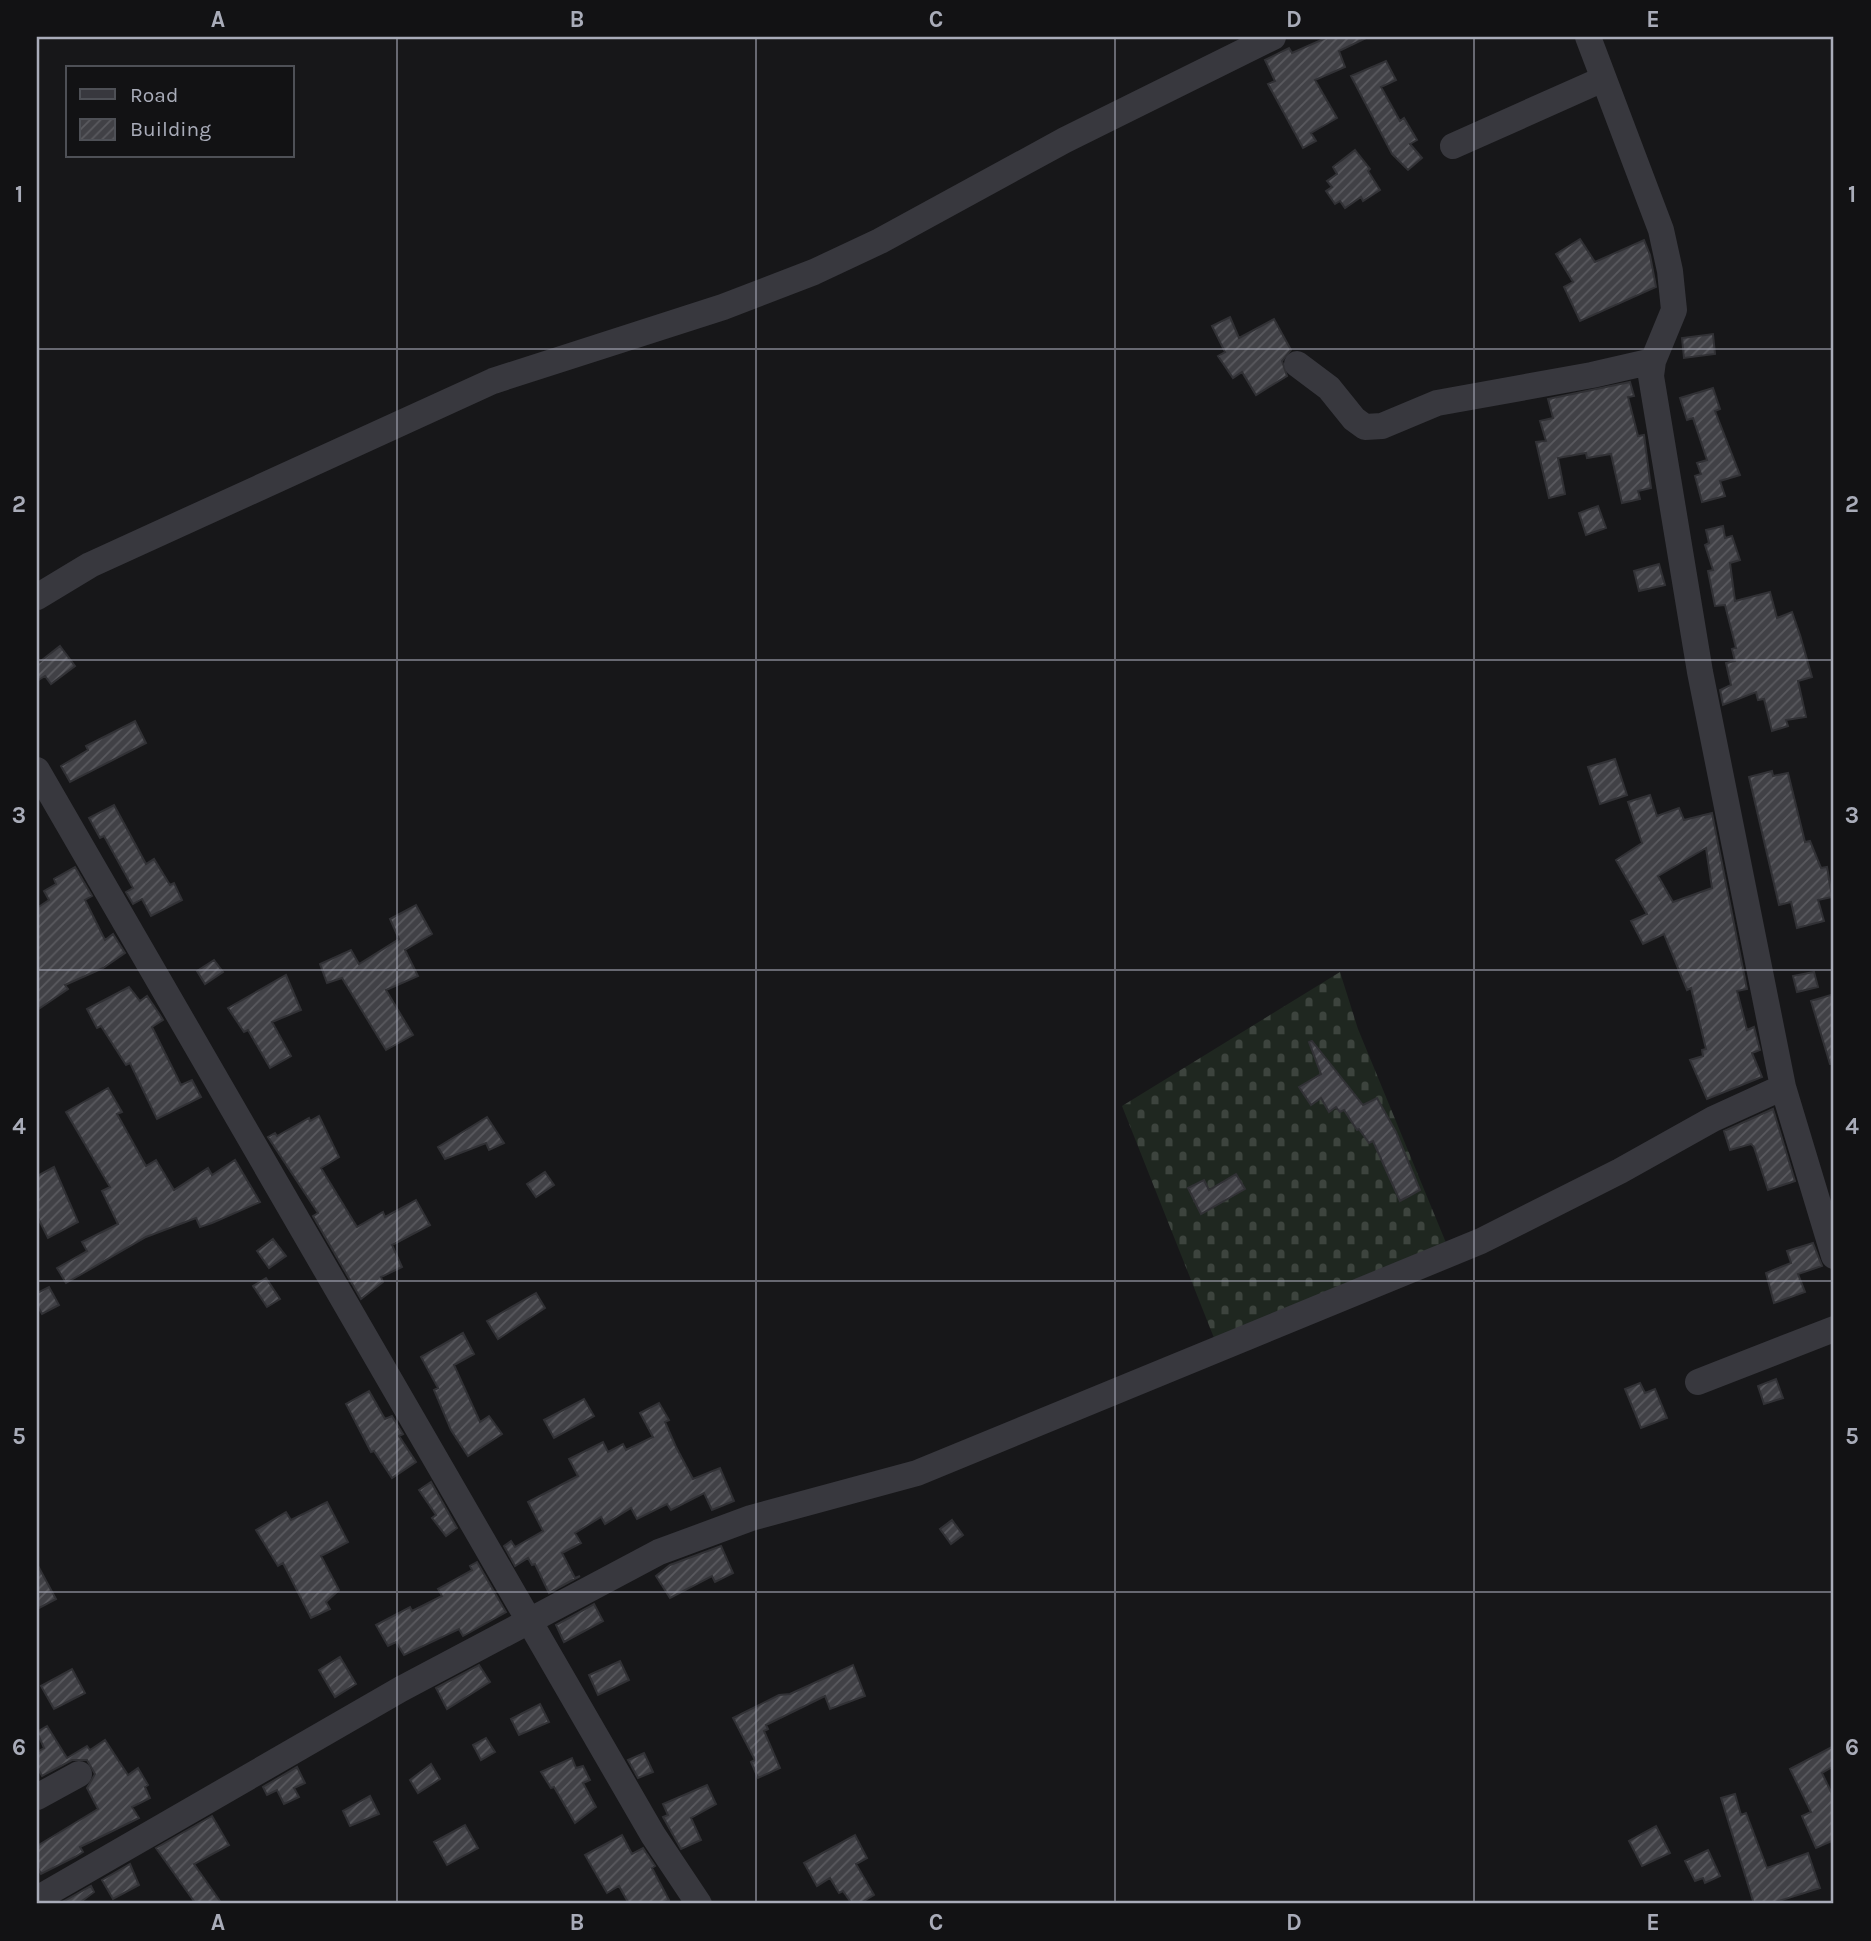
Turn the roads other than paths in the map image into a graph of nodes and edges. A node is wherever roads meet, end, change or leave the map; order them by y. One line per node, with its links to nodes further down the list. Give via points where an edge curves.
1 (1273, 37): 7 (street, via 814,272 723,307 493,381 90,565)
2 (1588, 37): 3 (street)
3 (1601, 80): 4 (street); 5 (street, via 1661,230 1670,271 1674,310)
4 (1452, 146)
5 (1653, 361): 6 (street, via 1437,403 1382,426 1366,426 1354,419 1329,388); 9 (street, via 1651,376 1700,672)
6 (1297, 363)
7 (37, 597)
8 (37, 770): 13 (street)
9 (1783, 1087): 10 (street); 13 (street, via 1481,1241 917,1473 751,1518 659,1552)
10 (1834, 1256)
11 (1834, 1329): 12 (street)
12 (1698, 1382)
13 (530, 1622): 16 (street, via 401,1689); 17 (street, via 653,1835)
14 (79, 1774): 15 (street)
15 (37, 1797)
16 (37, 1899)
17 (699, 1904)

